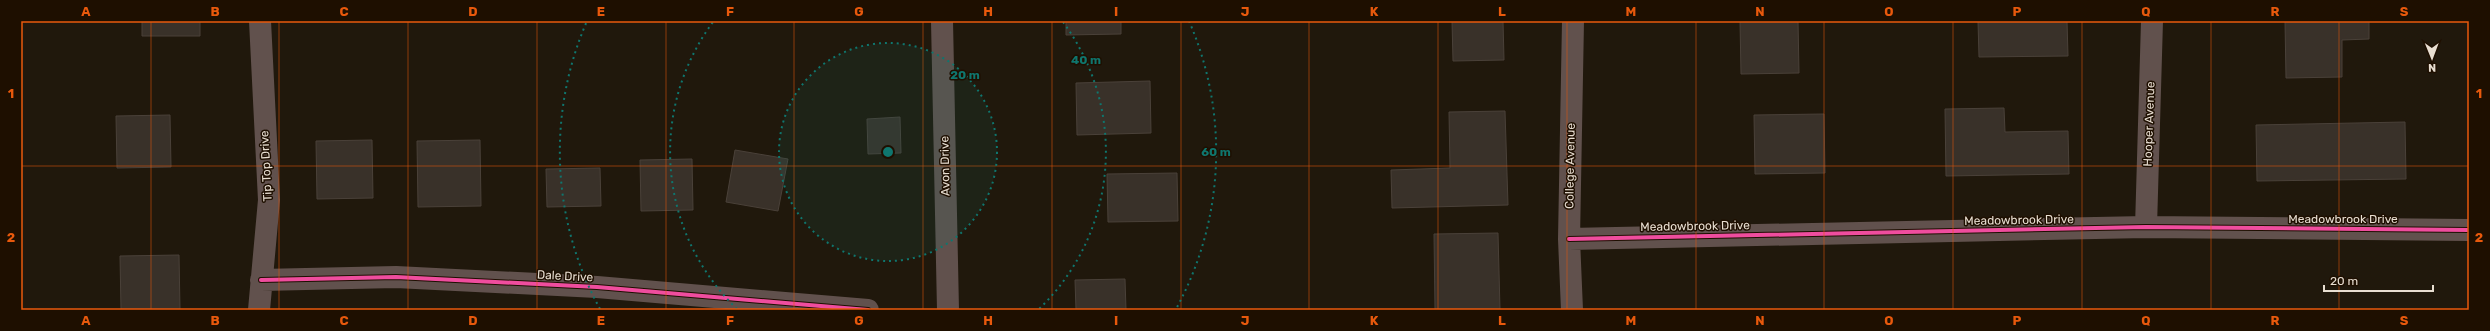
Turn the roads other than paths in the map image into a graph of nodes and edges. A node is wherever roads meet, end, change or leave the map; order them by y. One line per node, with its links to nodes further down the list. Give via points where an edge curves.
1 (260, 21): 8 (street, Tip Top Drive, via 269,200)
2 (942, 21): 11 (street, Avon Drive)
3 (1573, 21): 7 (street, College Avenue)
4 (2152, 21): 5 (street, Hooper Avenue)
5 (2146, 228): 6 (street, Meadowbrook Drive); 7 (street, Meadowbrook Drive)
6 (2469, 230)
7 (1569, 239): 12 (street, College Avenue)
8 (261, 280): 9 (street, Tip Top Drive); 10 (street, Dale Drive, via 396,277 582,286)
9 (259, 310)
10 (868, 310)
11 (948, 310)
12 (1572, 310)

